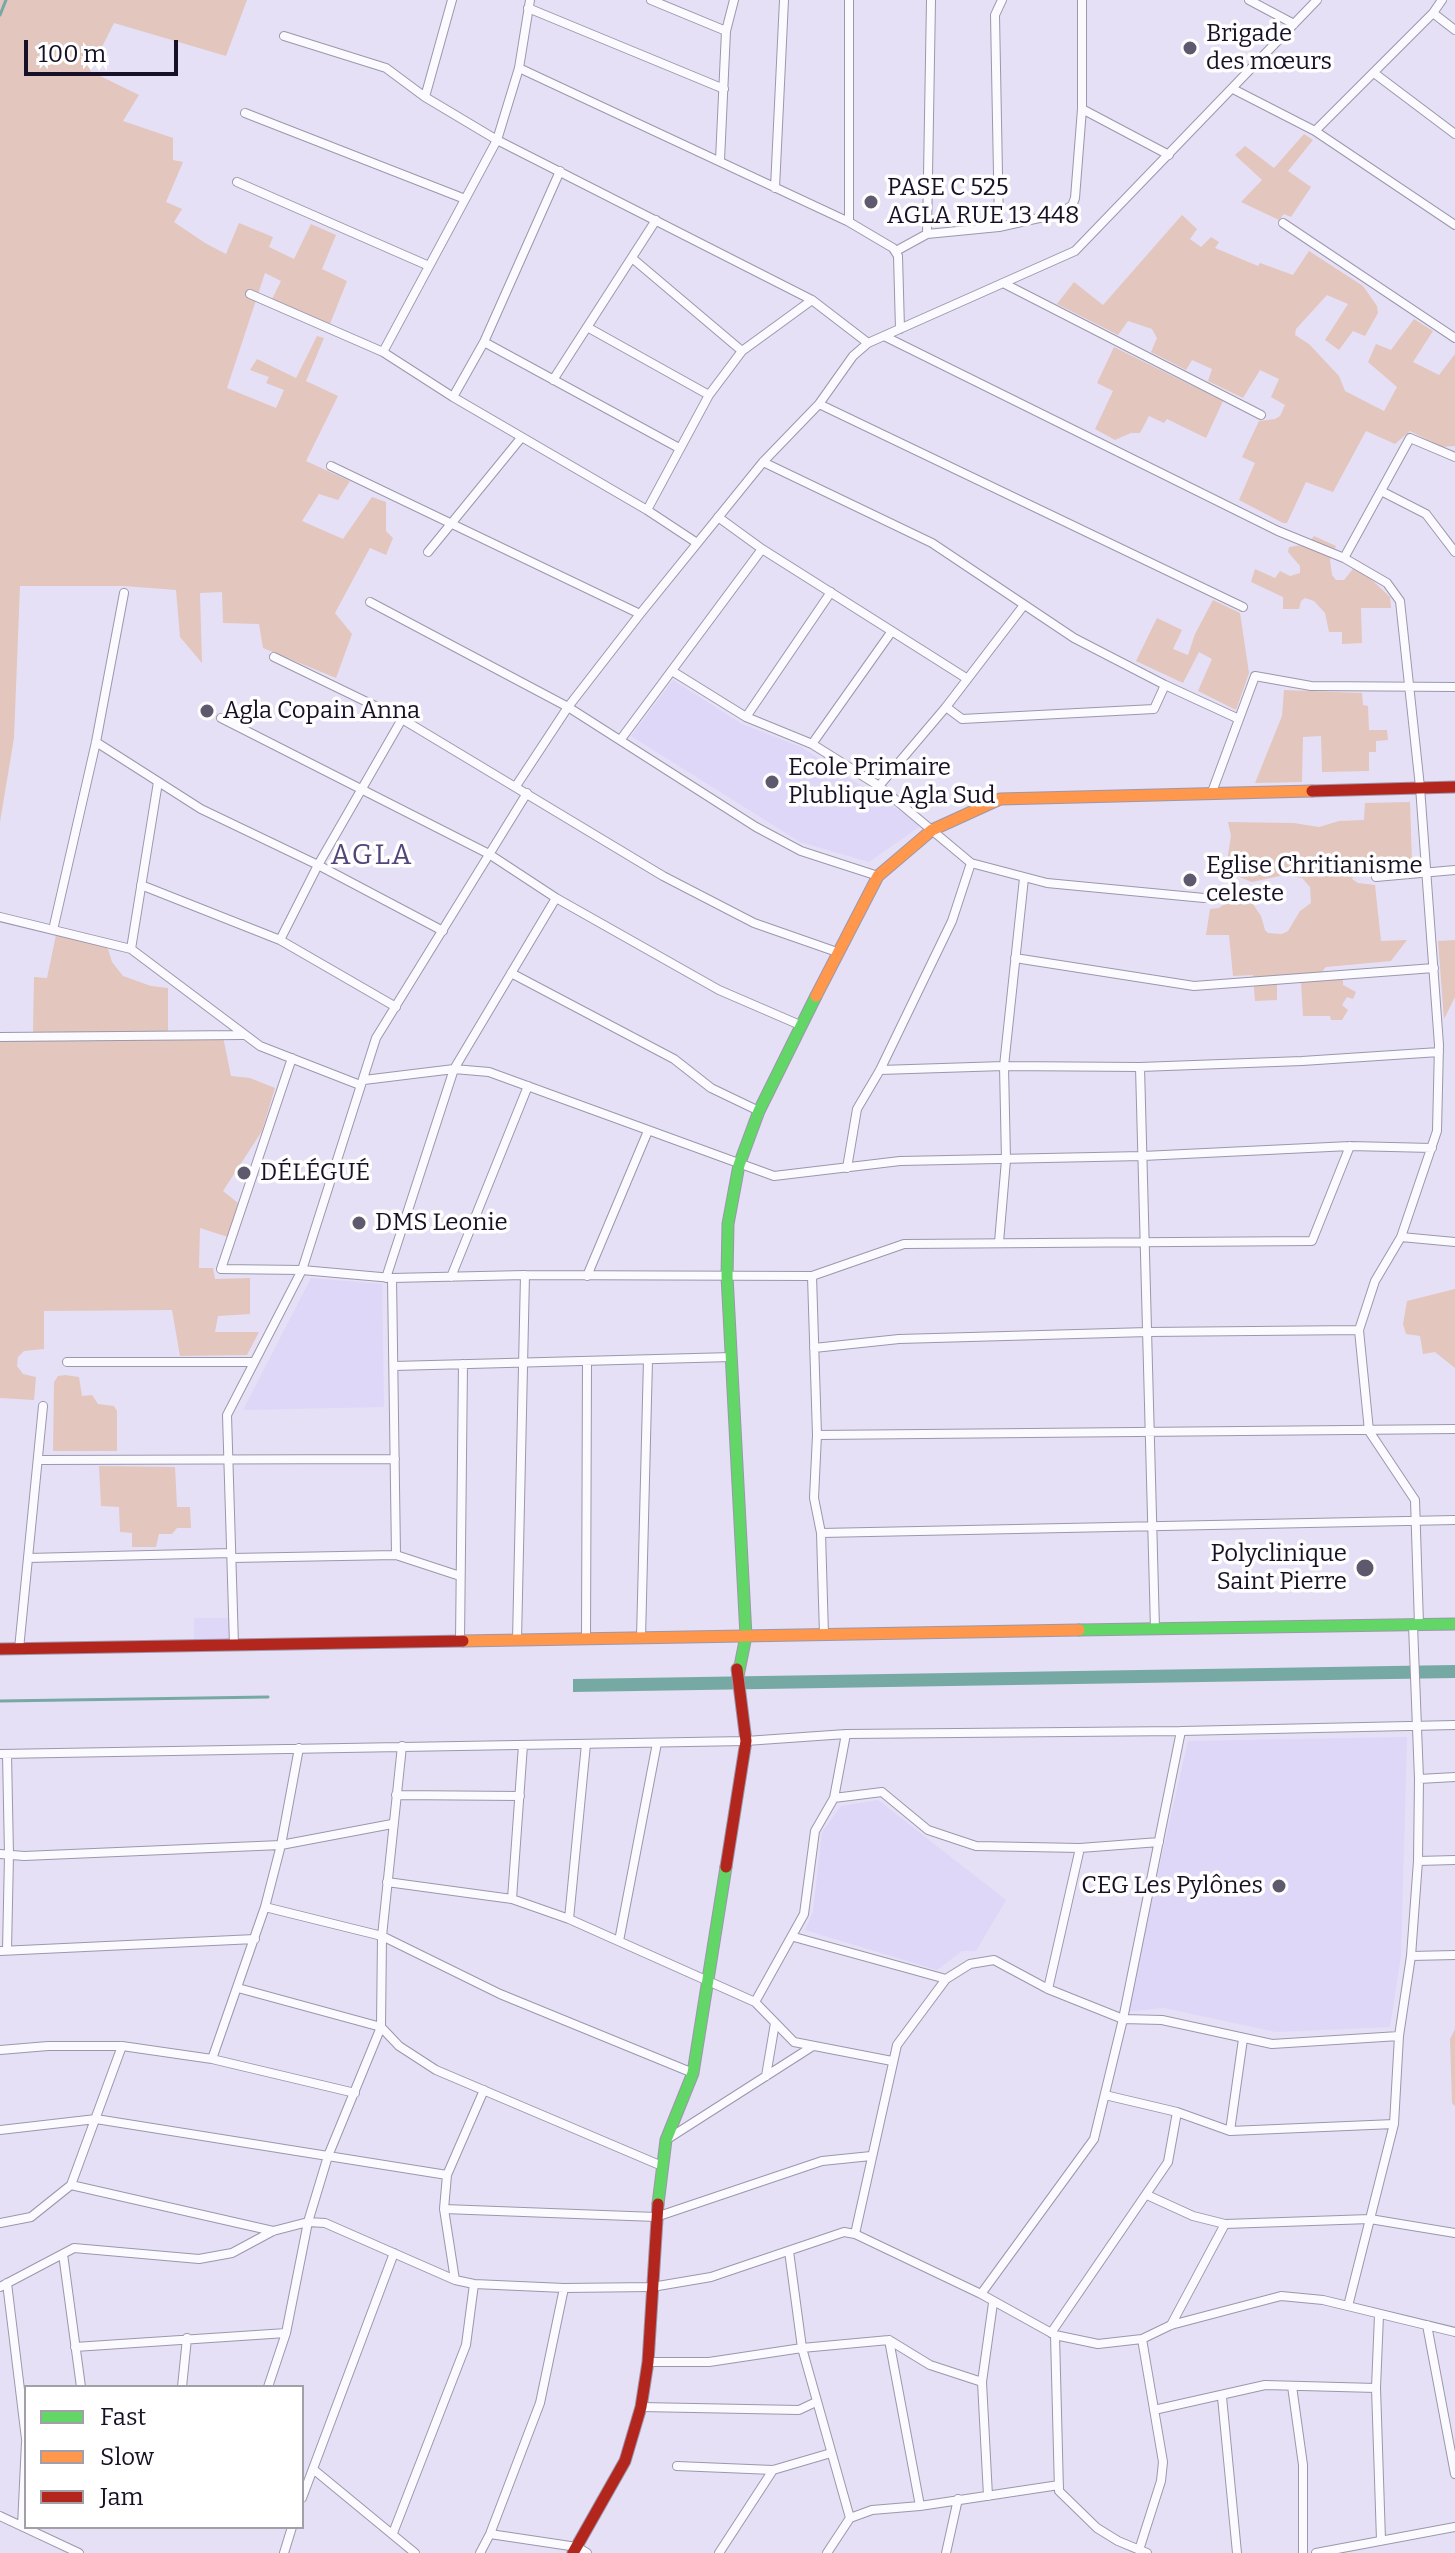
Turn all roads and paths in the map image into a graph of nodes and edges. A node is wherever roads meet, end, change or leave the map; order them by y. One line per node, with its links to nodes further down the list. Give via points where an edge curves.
1 (452, 0): 22 (street)
2 (651, 0): 16 (street)
3 (734, 0): 16 (street)
4 (784, 0): 32 (street)
5 (849, 0): 35 (street)
6 (931, 0): 39 (street)
7 (1002, 0): 38 (street, via 995,15)
8 (1249, 0): 14 (street)
9 (1317, 0): 14 (street)
10 (1442, 0): 13 (street)
11 (1078, 1): 23 (street)
12 (529, 4): 18 (street); 20 (street)
13 (1433, 13): 15 (street); 19 (street)
14 (1294, 24): 21 (street)
15 (1455, 30)
16 (726, 31): 20 (street)
17 (284, 36): 22 (street, via 386,68)
18 (519, 68): 27 (street); 29 (street)
19 (1374, 73): 25 (street); 26 (street)
20 (724, 89): 29 (street)
21 (1233, 89): 25 (street); 28 (street)
22 (425, 97): 27 (street)
23 (1082, 109): 28 (street); 38 (street, via 1072,206)
24 (245, 113): 33 (street)
25 (1315, 131): 37 (street)
26 (1455, 134)
27 (497, 140): 30 (street); 33 (street)
28 (1169, 155): 43 (street, via 1075,251)
29 (720, 160): 32 (street)
30 (560, 171): 34 (street); 50 (street)
31 (237, 182): 42 (street)
32 (775, 188): 35 (street)
33 (465, 199): 42 (street)
34 (656, 220): 41 (street); 45 (street)
35 (849, 222): 40 (street)
36 (1283, 223): 49 (street)
37 (1455, 225)
38 (999, 227): 39 (street)
39 (927, 234): 40 (street)
40 (896, 251): 47 (street)
41 (632, 258): 46 (street); 52 (street)
42 (429, 266): 53 (street)
43 (1003, 283): 47 (street); 58 (street)
44 (250, 294): 53 (street)
45 (812, 300): 51 (street); 52 (street)
46 (587, 327): 54 (street); 55 (street)
47 (900, 329): 48 (street)
48 (884, 336): 51 (street); 72 (street, via 1278,531)
49 (1455, 338)
50 (484, 342): 54 (street); 56 (street)
51 (868, 343): 57 (street)
52 (742, 351): 55 (street)
53 (383, 352): 56 (street)
54 (553, 380): 60 (street)
55 (709, 395): 60 (street)
56 (453, 397): 59 (street)
57 (819, 404): 62 (street); 77 (street)
58 (1261, 415)
59 (521, 438): 65 (street); 67 (street)
60 (679, 448): 65 (street)
61 (1455, 457): 64 (street, via 1410,438)
62 (763, 462): 66 (street); 76 (street, via 932,543)
63 (331, 466): 67 (street)
64 (1381, 491): 70 (street, via 1426,514); 72 (street)
65 (647, 510): 68 (street)
66 (718, 517): 68 (street); 69 (street)
67 (451, 523): 71 (street); 78 (street)
68 (697, 543): 78 (street)
69 (762, 549): 73 (street); 81 (street)
70 (1455, 550)
71 (428, 552)
72 (1344, 558): 84 (street, via 1395,592)
73 (831, 592): 79 (street); 88 (street)
74 (124, 593): 93 (street)
75 (370, 602): 86 (street)
76 (1024, 605): 82 (street); 83 (street, via 1074,638)
77 (1243, 607)
78 (640, 614): 86 (street)
79 (892, 631): 82 (street); 94 (street)
80 (274, 657): 90 (street)
81 (672, 671): 88 (street); 92 (street)
82 (966, 678): 87 (street)
83 (1165, 685): 87 (street, via 1154,709 962,719); 91 (street)
84 (1407, 687): 85 (street); 91 (street, via 1311,686 1255,676); 98 (street)
85 (1455, 687)
86 (568, 707): 92 (street); 96 (street)
87 (946, 707): 97 (street)
88 (746, 717): 94 (street)
89 (221, 718): 100 (street)
90 (402, 719): 96 (street); 100 (street)
91 (1239, 719): 101 (street)
92 (621, 739): 109 (street, via 801,851)
93 (96, 742): 95 (street); 116 (street)
94 (812, 744): 97 (street)
95 (158, 782): 106 (street, via 201,809); 112 (street)
96 (516, 786): 102 (street)
97 (879, 786): 103 (street)
98 (1420, 787): 99 (street); 101 (street); 108 (street)
99 (1455, 787)
100 (361, 790): 104 (street); 106 (street)
101 (1212, 792): 103 (street, via 1000,799)
102 (527, 793): 104 (street); 120 (street, via 663,876 754,923)
103 (932, 830): 105 (street); 109 (street)
104 (489, 854): 113 (street); 117 (street)
105 (971, 863): 111 (street); 133 (street, via 952,921)
106 (318, 865): 117 (street); 118 (street)
107 (1455, 870): 108 (street)
108 (1426, 871): 110 (street); 122 (street)
109 (878, 876): 120 (street)
110 (1376, 877)
111 (1024, 878): 114 (street); 121 (street)
112 (141, 885): 118 (street); 119 (street)
113 (556, 898): 123 (street); 125 (street, via 719,990)
114 (1204, 898)
115 (0, 917): 116 (street)
116 (53, 930): 119 (street)
117 (443, 931): 124 (street)
118 (280, 940): 124 (street)
119 (131, 949): 126 (street)
120 (837, 952): 125 (street)
121 (1015, 958): 122 (street, via 1194,986); 130 (street)
122 (1434, 968): 128 (street)
123 (511, 973): 132 (street); 136 (street, via 674,1059 711,1088)
124 (396, 1007): 134 (street, via 376,1038)
125 (800, 1025): 136 (street)
126 (245, 1035): 127 (street); 129 (street)
127 (0, 1037)
128 (1439, 1052): 131 (street); 139 (street)
129 (292, 1058): 134 (street); 148 (street, via 221,1269)
130 (1004, 1066): 131 (street); 133 (street); 141 (street)
131 (1140, 1067): 140 (street)
132 (454, 1069): 134 (street); 135 (street, via 489,1072); 154 (street)
133 (880, 1070): 143 (street, via 857,1109)
134 (362, 1082): 148 (street)
135 (528, 1086): 137 (street); 153 (street)
136 (759, 1111): 142 (street)
137 (648, 1131): 142 (street); 150 (street)
138 (1350, 1146): 139 (street); 140 (street); 146 (street, via 1312,1241)
139 (1432, 1148): 144 (street)
140 (1143, 1156): 141 (street); 146 (street)
141 (1006, 1160): 143 (street, via 900,1161); 145 (street)
142 (739, 1165): 143 (street, via 774,1176); 151 (street, via 728,1224)
143 (847, 1168)
144 (1401, 1237): 147 (street); 155 (street, via 1375,1281)
145 (999, 1242): 146 (street); 152 (street, via 904,1244)
146 (1145, 1242): 156 (street)
147 (1455, 1242)
148 (302, 1270): 154 (street); 162 (street)
149 (525, 1275): 150 (street); 153 (street); 163 (street)
150 (587, 1276): 151 (street)
151 (727, 1276): 152 (street); 158 (street)
152 (812, 1276): 157 (street)
153 (451, 1277): 154 (street)
154 (389, 1278): 165 (street)
155 (1359, 1330): 156 (street); 168 (street)
156 (1148, 1332): 157 (street, via 899,1339); 169 (street)
157 (814, 1348): 170 (street)
158 (732, 1357): 159 (street); 186 (street)
159 (648, 1360): 160 (street); 187 (street)
160 (587, 1361): 163 (street); 188 (street)
161 (67, 1362): 162 (street)
162 (254, 1362): 171 (street, via 227,1415)
163 (523, 1362): 164 (street); 189 (street)
164 (463, 1364): 165 (street); 181 (street)
165 (394, 1366): 172 (street)
166 (43, 1406): 173 (street)
167 (1455, 1429): 168 (street)
168 (1369, 1431): 169 (street); 174 (street, via 1415,1500)
169 (1150, 1432): 170 (street); 176 (street)
170 (817, 1435): 177 (street, via 814,1498)
171 (228, 1459): 172 (street); 173 (street); 179 (street)
172 (395, 1459): 178 (street)
173 (38, 1460): 180 (street)
174 (1416, 1520): 175 (street); 176 (street); 183 (street)
175 (1455, 1520)
176 (1152, 1526): 177 (street); 184 (street)
177 (821, 1533): 185 (street)
178 (396, 1555): 179 (street); 181 (street)
179 (232, 1556): 180 (street); 191 (street)
180 (28, 1558): 193 (street)
181 (460, 1576): 190 (street)
182 (1455, 1624): 183 (street)
183 (1416, 1625): 184 (street); 195 (street)
184 (1155, 1629): 185 (street)
185 (824, 1635): 186 (street)
186 (741, 1636): 187 (street); 198 (street, via 738,1683)
187 (641, 1638): 188 (street)
188 (586, 1639): 189 (street)
189 (517, 1640): 190 (street)
190 (460, 1641): 191 (street)
191 (234, 1645): 193 (street)
192 (0, 1649): 193 (street)
193 (19, 1649)
194 (1455, 1725): 195 (street)
195 (1418, 1727): 196 (street); 206 (street)
196 (1181, 1731): 197 (street); 211 (street)
197 (846, 1734): 198 (street); 209 (street)
198 (746, 1741): 199 (street); 229 (street)
199 (657, 1743): 200 (street); 224 (street)
200 (586, 1744): 201 (street); 220 (street)
201 (523, 1745): 202 (street); 208 (street)
202 (402, 1746): 203 (street); 207 (street)
203 (299, 1748): 204 (street); 212 (street)
204 (4, 1754): 214 (street)
205 (1455, 1777): 206 (street)
206 (1419, 1779): 216 (street)
207 (396, 1795): 208 (street); 210 (street)
208 (520, 1796): 218 (street)
209 (834, 1798): 213 (street, via 882,1792 928,1830 976,1846); 222 (street, via 815,1831 804,1914)
210 (392, 1824): 212 (street); 217 (street)
211 (1159, 1842): 213 (street); 233 (street)
212 (281, 1845): 214 (street); 219 (street)
213 (1080, 1848): 231 (street)
214 (5, 1855): 225 (street)
215 (1455, 1860): 216 (street)
216 (1418, 1861): 227 (street)
217 (387, 1882): 218 (street); 221 (street)
218 (512, 1899): 220 (street)
219 (265, 1907): 221 (street); 223 (street)
220 (569, 1919): 224 (street)
221 (382, 1936): 235 (street); 243 (street, via 500,1994)
222 (794, 1937): 228 (street); 232 (street)
223 (255, 1939): 225 (street); 230 (street)
224 (619, 1941): 229 (street)
225 (3, 1950)
226 (1455, 1955): 227 (street)
227 (1411, 1956): 236 (street)
228 (946, 1979): 231 (street, via 970,1964 994,1960); 242 (street, via 897,2045)
229 (709, 1980): 232 (street); 243 (street)
230 (238, 1988): 235 (street); 241 (street)
231 (1048, 1989): 233 (street)
232 (755, 2002): 234 (street)
233 (1123, 2019): 237 (street, via 1162,2020); 247 (street)
234 (775, 2023): 239 (street, via 794,2042); 244 (street)
235 (381, 2027): 245 (street, via 436,2070); 246 (street)
236 (1399, 2036): 237 (street, via 1272,2044); 250 (street)
237 (1243, 2039): 252 (street)
238 (122, 2046): 240 (street); 241 (street); 249 (street)
239 (813, 2046): 242 (street); 244 (street)
240 (0, 2050)
241 (212, 2059): 246 (street)
242 (892, 2061): 255 (street)
243 (693, 2073): 253 (street)
244 (766, 2076): 253 (street)
245 (484, 2090): 256 (street); 257 (street)
246 (355, 2093): 254 (street)
247 (1105, 2095): 248 (street); 277 (street, via 1094,2139)
248 (1177, 2112): 252 (street); 259 (street, via 1168,2162)
249 (96, 2119): 251 (street); 254 (street); 258 (street)
250 (1394, 2124): 252 (street); 262 (street)
251 (0, 2130)
252 (1230, 2131)
253 (666, 2140): 256 (street)
254 (328, 2156): 257 (street); 263 (street)
255 (871, 2156): 261 (street, via 822,2161); 268 (street)
256 (662, 2166): 261 (street)
257 (447, 2175): 260 (street)
258 (71, 2185): 264 (street, via 31,2217); 266 (street)
259 (1147, 2195): 265 (street); 285 (street)
260 (444, 2209): 261 (street); 272 (street)
261 (656, 2217): 275 (street)
262 (1370, 2219): 265 (street); 267 (street); 279 (street)
263 (308, 2222): 266 (street); 270 (street, via 325,2223); 284 (street)
264 (0, 2223)
265 (1225, 2224): 281 (street)
266 (273, 2231): 271 (street, via 232,2253 199,2259 74,2248)
267 (1455, 2233)
268 (855, 2234): 269 (street, via 844,2232); 277 (street)
269 (789, 2251): 275 (street, via 711,2277); 290 (street)
270 (394, 2253): 272 (street); 305 (street)
271 (63, 2254): 274 (street); 289 (street)
272 (455, 2280): 273 (street)
273 (474, 2284): 276 (street); 320 (street, via 466,2345)
274 (4, 2285): 302 (street)
275 (652, 2287): 276 (street); 291 (street)
276 (564, 2288): 321 (street, via 540,2403)
277 (981, 2294): 278 (street)
278 (993, 2303): 285 (street); 292 (street)
279 (1348, 2306): 280 (street); 281 (street, via 1281,2296)
280 (1379, 2315): 282 (street); 297 (street)
281 (1171, 2325): 287 (street)
282 (1427, 2325): 283 (street); 307 (street)
283 (1455, 2332)
284 (286, 2333): 286 (street); 295 (street)
285 (1053, 2334): 287 (street, via 1098,2344); 309 (street)
286 (187, 2338): 289 (street); 294 (street)
287 (1142, 2339): 301 (street)
288 (889, 2340): 290 (street); 292 (street, via 930,2365); 313 (street)
289 (75, 2347): 293 (street)
290 (802, 2348): 291 (street, via 709,2362); 299 (street)
291 (648, 2362): 300 (street)
292 (982, 2382): 311 (street)
293 (81, 2385)
294 (182, 2385)
295 (269, 2385)
296 (1292, 2386): 297 (street); 298 (street, via 1265,2385); 333 (street, via 1303,2465)
297 (1376, 2388): 322 (street)
298 (1222, 2397): 301 (street); 332 (street)
299 (816, 2402): 300 (street, via 799,2410); 303 (street)
300 (641, 2407): 323 (street, via 625,2461)
301 (1154, 2410): 324 (street, via 1163,2462)
302 (24, 2426)
303 (831, 2453): 306 (street); 315 (street)
304 (677, 2466): 306 (street)
305 (313, 2469): 310 (street); 320 (street)
306 (773, 2470): 329 (street)
307 (1455, 2474)
308 (24, 2483): 316 (street)
309 (1059, 2485): 311 (street); 324 (street, via 1097,2528)
310 (304, 2493)
311 (988, 2496): 312 (street)
312 (958, 2499): 313 (street); 331 (street)
313 (920, 2506): 315 (street, via 872,2510)
314 (0, 2516): 316 (street)
315 (850, 2518): 330 (street)
316 (22, 2526)
317 (1455, 2527): 322 (street)
318 (28, 2529): 325 (street)
319 (291, 2529): 326 (street)
320 (393, 2533): 327 (street)
321 (490, 2534): 323 (street); 328 (street)
322 (1381, 2540): 334 (street)
323 (579, 2551)
324 (1143, 2552)
325 (79, 2553)
326 (284, 2553)
327 (415, 2553)
328 (480, 2553)
329 (719, 2553)
330 (827, 2553)
331 (946, 2553)
332 (1237, 2553)
333 (1303, 2553)
334 (1316, 2553)

